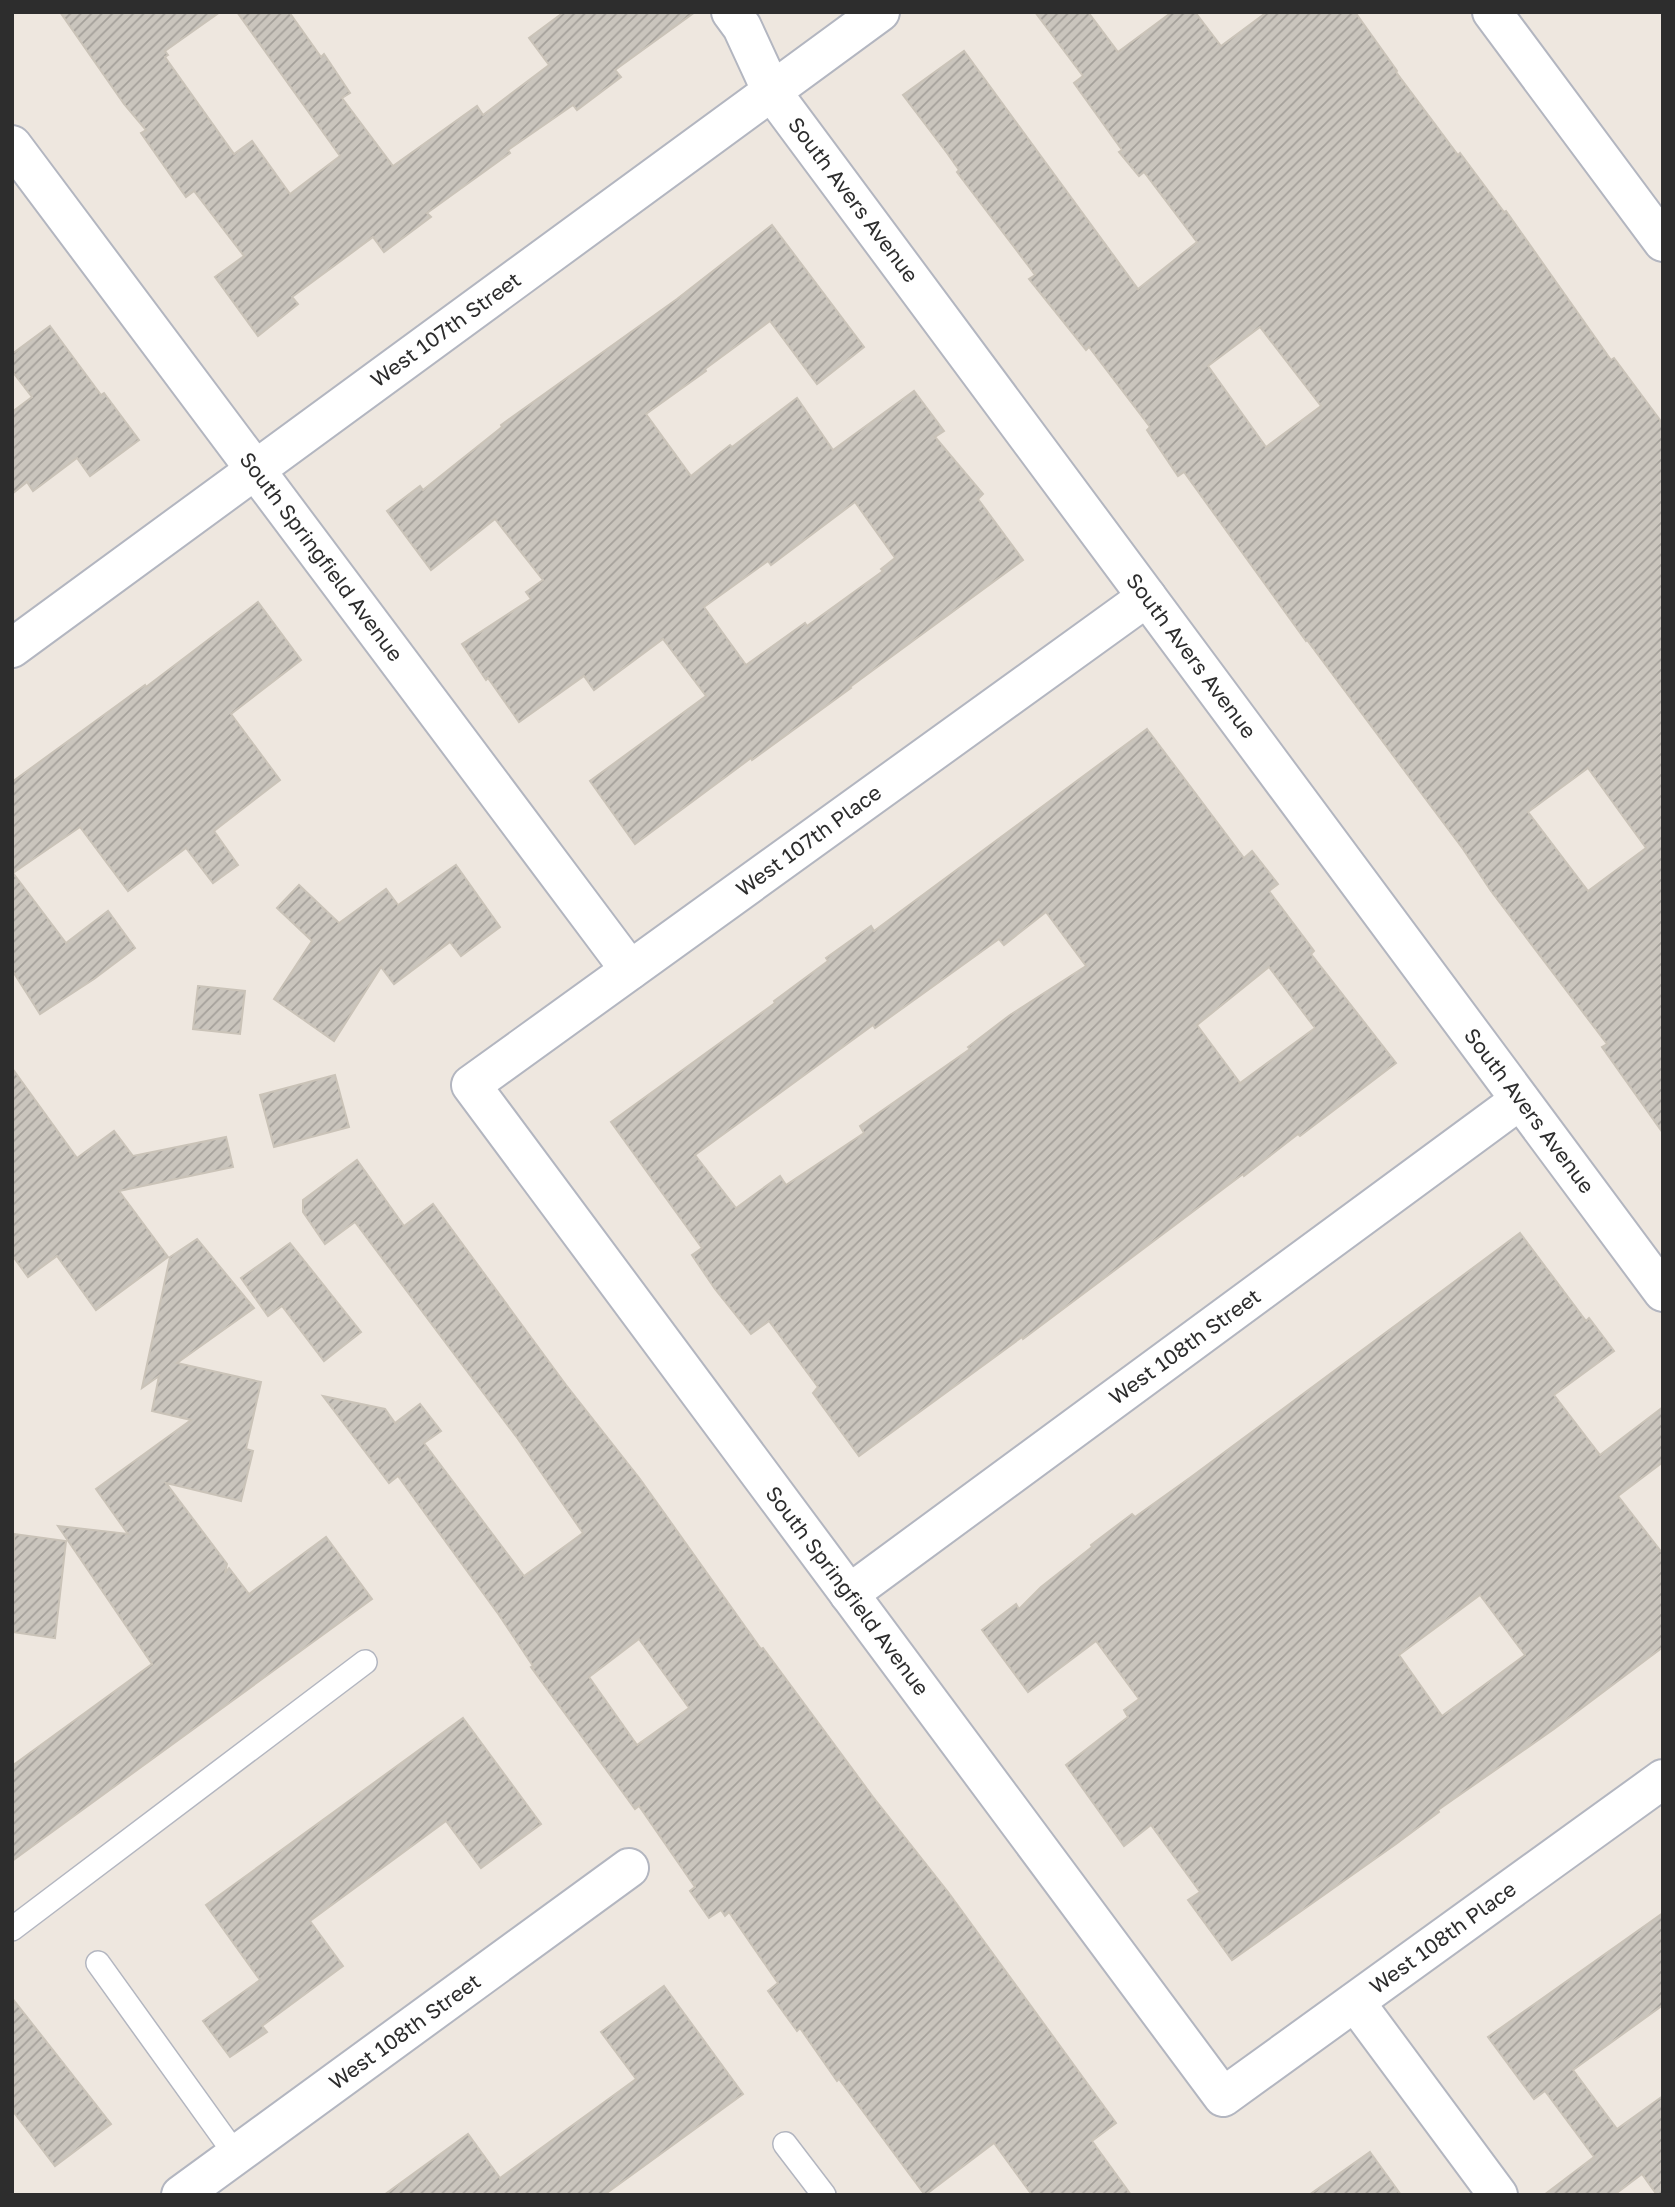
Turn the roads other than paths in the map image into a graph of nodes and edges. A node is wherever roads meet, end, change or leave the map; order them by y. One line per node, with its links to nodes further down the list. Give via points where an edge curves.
1 (731, 12): 4 (street, South Avers Avenue)
2 (880, 12): 4 (street, West 107th Street)
3 (1492, 12): 6 (street)
4 (772, 92): 7 (street, West 107th Street); 8 (street, South Avers Avenue)
5 (12, 145): 7 (street, South Springfield Avenue)
6 (1663, 242)
7 (256, 470): 9 (street, West 107th Street); 10 (street, South Springfield Avenue)
8 (1147, 597): 10 (street, West 107th Place); 12 (street, South Avers Avenue)
9 (12, 648)
10 (629, 970): 11 (street, West 107th Place)
11 (471, 1085): 14 (street, South Springfield Avenue)
12 (1520, 1100): 13 (street, South Avers Avenue); 14 (street, West 108th Street)
13 (1663, 1292)
14 (849, 1594): 21 (street, South Springfield Avenue)
15 (365, 1662): 18 (lane)
16 (1663, 1779): 20 (street, West 108th Place)
17 (629, 1868): 23 (street, West 108th Street)
18 (12, 1929)
19 (98, 1963): 23 (lane)
20 (1355, 2002): 21 (street, West 108th Place); 26 (street)
21 (1223, 2097)
22 (785, 2144): 25 (lane)
23 (236, 2155): 24 (street, West 108th Street)
24 (181, 2195)
25 (824, 2195)
26 (1498, 2195)

